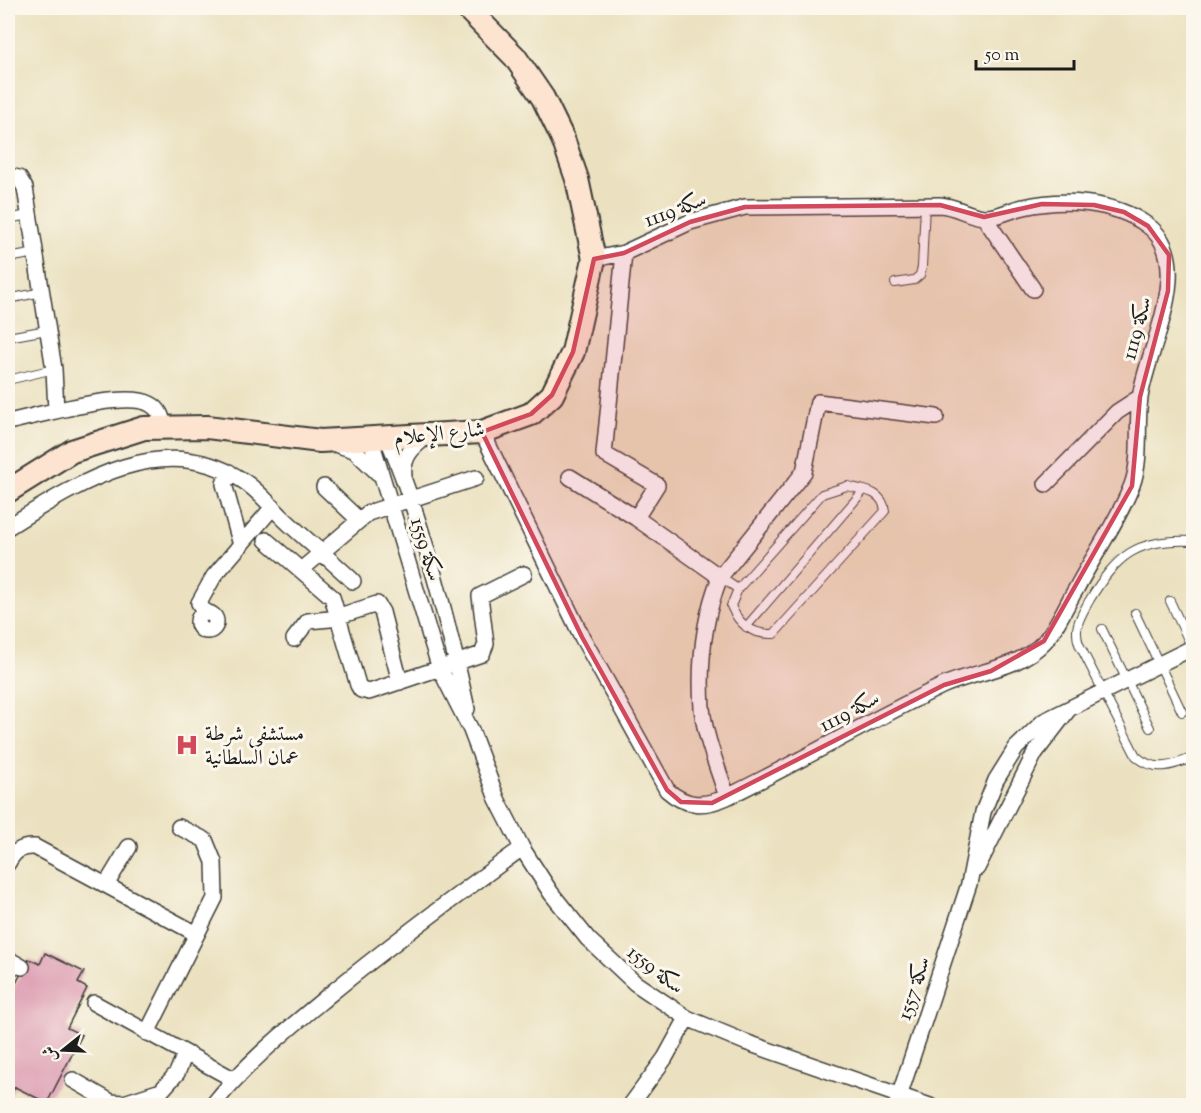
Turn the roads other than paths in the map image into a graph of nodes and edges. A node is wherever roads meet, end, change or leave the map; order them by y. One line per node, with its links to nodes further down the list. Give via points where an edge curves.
1 (467, 8): 10 (main road, شارع الإعلام, via 515,57 543,98 577,179)
2 (8, 176): 4 (street, via 22,182)
3 (925, 205): 5 (street, سكة 1119, via 957,207); 8 (street, سكة 1119, via 746,207 690,222); 11 (lane, via 921,271 914,280)
4 (28, 215): 6 (lane); 7 (street)
5 (984, 217): 12 (street); 19 (street, سكة 1119, via 1042,204 1094,205 1124,212 1156,233 1164,243 1170,269 1168,291)
6 (8, 219)
7 (36, 253): 9 (lane); 13 (street)
8 (624, 253): 10 (street, سكة 1119); 40 (street, via 604,454 657,485)
9 (8, 258)
10 (594, 259): 24 (main road, شارع الإعلام, via 573,352 552,395 531,414)
11 (895, 283)
12 (1033, 289)
13 (42, 292): 14 (lane); 15 (street)
14 (8, 299)
15 (47, 330): 16 (lane); 17 (street)
16 (8, 337)
17 (54, 369): 18 (lane); 20 (street)
18 (8, 380)
19 (1140, 397): 33 (street, via 1117,412); 73 (street, سكة 1119, via 1132,486 1044,641 1024,656 991,671 944,685)
20 (56, 411): 22 (street); 23 (street, via 140,400 161,413)
21 (936, 417): 49 (street, via 818,402 804,472)
22 (8, 422)
23 (164, 427): 27 (main road, شارع الإعلام, via 207,427); 36 (main road, شارع الإعلام, via 144,428 72,450)
24 (482, 432): 25 (main road, شارع الإعلام); 73 (street, سكة 1119, via 582,637 667,790 681,802 712,803)
25 (427, 436): 26 (main road, شارع الإعلام); 30 (street, via 407,454)
26 (380, 439): 27 (main road, شارع الإعلام); 30 (street, سكة 1559); 32 (street, سكة 1559)
27 (320, 441): 32 (street, سكة 1559, via 354,450)
28 (229, 472): 39 (street); 42 (street, via 188,460 137,462 71,488); 45 (street, via 224,484)
29 (570, 477): 40 (street)
30 (404, 478): 37 (street, سكة 1559)
31 (476, 478): 37 (street)
32 (384, 480): 38 (street, سكة 1559)
33 (1046, 484)
34 (324, 487): 41 (street)
35 (864, 490): 51 (lane, via 848,486 822,494); 56 (lane); 56 (lane, via 877,494 885,511 774,634 760,635)
36 (8, 491)
37 (410, 497): 38 (street); 60 (street, سكة 1559)
38 (391, 504): 41 (street); 62 (street, سكة 1559)
39 (273, 507): 45 (street); 46 (street)
40 (636, 518): 49 (street)
41 (358, 519): 46 (street)
42 (8, 527)
43 (266, 540): 47 (street)
44 (1194, 541): 65 (lane, via 1149,545 1120,559 1108,570 1080,616 1077,639)
45 (240, 545): 53 (street, via 214,576 199,603)
46 (322, 551): 47 (street); 50 (street)
47 (301, 570): 55 (street, via 332,597)
48 (524, 574): 60 (street, via 480,596 486,644 482,654)
49 (720, 577): 51 (lane); 73 (street, via 710,603 705,635 702,709)
50 (353, 581)
51 (738, 589): 56 (lane, via 731,606)
52 (1170, 601): 59 (lane)
53 (205, 613)
54 (1135, 613): 61 (lane)
55 (339, 616): 58 (street, via 308,621); 64 (street, via 361,690 369,692); 64 (street, via 377,604)
56 (746, 627)
57 (1102, 629): 63 (lane)
58 (294, 639)
59 (1193, 649): 61 (street, سكة 1557)
60 (457, 663): 62 (street); 69 (street, سكة 1559)
61 (1158, 664): 63 (street, سكة 1557); 67 (lane)
62 (440, 669): 64 (street); 69 (street, سكة 1559)
63 (1126, 681): 65 (street, سكة 1557); 68 (lane)
64 (400, 682)
65 (1104, 692): 66 (street, سكة 1557); 70 (lane, via 1131,750 1141,760 1162,767)
66 (1071, 707): 71 (street, سكة 1557, via 1044,721 1016,748); 72 (street, سكة 1557, via 1035,753)
67 (1182, 712)
68 (1150, 728)
69 (471, 730): 78 (street, سكة 1559, via 497,799)
70 (1194, 757)
71 (1001, 772): 72 (street); 74 (street, سكة 1557)
72 (1022, 781): 75 (street, سكة 1557)
73 (727, 797)
74 (986, 803): 75 (street); 80 (street, سكة 1557)
75 (1007, 810): 80 (street, سكة 1557)
76 (179, 827): 82 (street, via 205,840 214,862 215,898)
77 (129, 847): 81 (street)
78 (522, 848): 86 (street, سكة 1559, via 588,939 635,983); 89 (street, via 402,935 269,1044)
79 (8, 863): 81 (street, via 14,852 35,847)
80 (969, 884): 91 (street, سكة 1557)
81 (106, 885): 82 (street)
82 (197, 934): 87 (street)
83 (8, 959): 84 (street)
84 (22, 967)
85 (94, 1003): 87 (street)
86 (687, 1018): 91 (street, سكة 1559); 93 (street, via 665,1058)
87 (147, 1033): 88 (street)
88 (185, 1054): 89 (street); 90 (street, via 177,1073 161,1091 124,1102 111,1102)
89 (233, 1079): 92 (street)
90 (73, 1080)
91 (898, 1101): 94 (street, سكة 1559)
92 (212, 1106)
93 (630, 1106)
94 (930, 1106)

